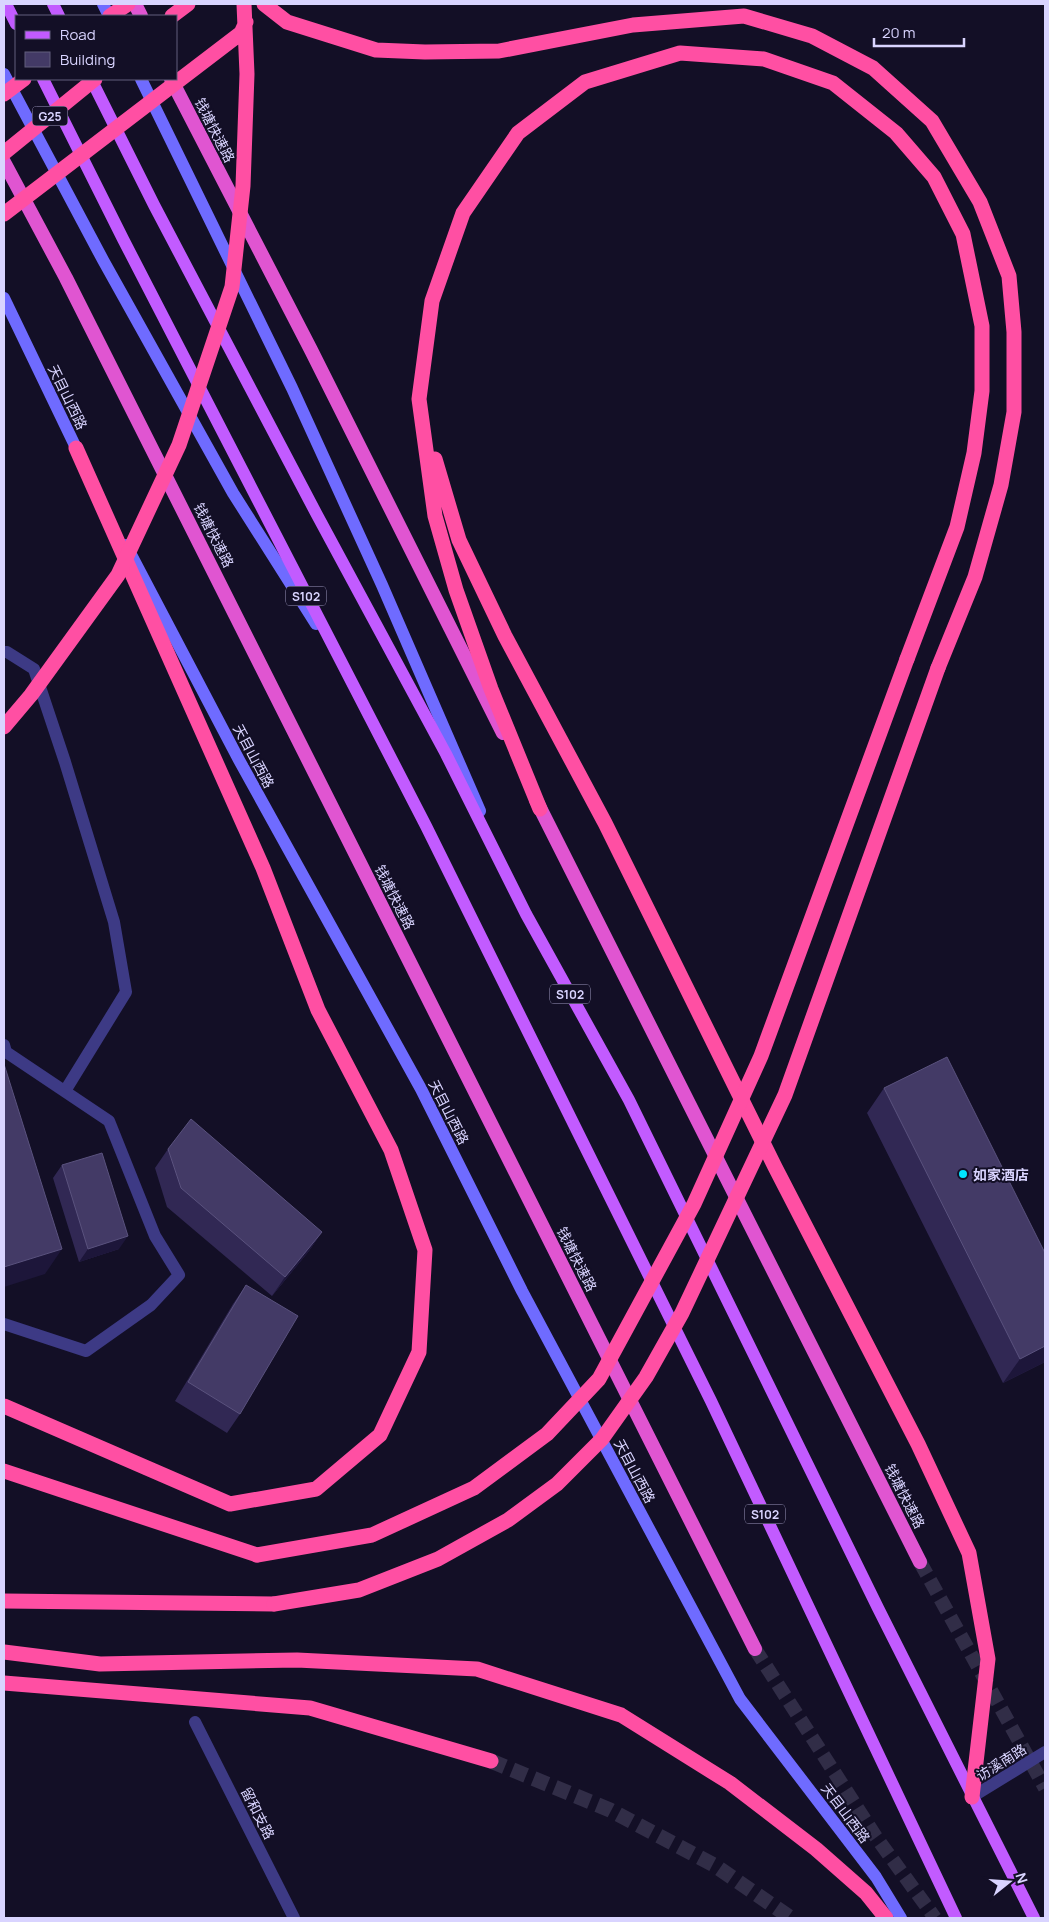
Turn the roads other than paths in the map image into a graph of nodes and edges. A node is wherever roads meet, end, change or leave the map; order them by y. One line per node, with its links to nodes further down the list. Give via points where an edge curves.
1 (6, 4): 13 (main road)
2 (103, 4): 9 (main road)
3 (128, 4): 10 (highway)
4 (134, 4): 11 (highway)
5 (188, 4): 12 (highway)
6 (244, 4): 30 (highway, bridge, via 247,74 243,186 232,287 189,417 118,575)
7 (254, 4): 24 (highway, bridge, via 241,33)
8 (264, 4): 39 (highway, bridge, via 287,22 376,50 425,52 499,51 633,24 744,16 812,36 873,68 932,121 980,202 1009,276 1014,332 1014,412 1001,485 975,577 938,668 785,1095 682,1313 641,1385 602,1439 557,1484 508,1520 438,1559 359,1590 274,1604)
9 (109, 15)
10 (112, 15)
11 (140, 15)
12 (173, 15)
13 (15, 22)
14 (4, 74): 29 (main road, via 233,493)
15 (23, 80): 21 (highway, bridge)
16 (44, 80): 29 (main road, S102)
17 (92, 80): 32 (main road, S102, via 154,205 446,754)
18 (94, 80): 22 (highway, G25, bridge)
19 (141, 80): 32 (main road, via 292,388 382,584)
20 (172, 80): 31 (highway, 钱塘快速路, via 311,350)
21 (4, 94)
22 (4, 153)
23 (4, 162): 40 (highway, 钱塘快速路, via 66,278)
24 (4, 214)
25 (4, 298): 27 (main road, 天目山西路)
26 (419, 399): 31 (highway, via 434,516 490,689); 37 (highway, bridge, via 432,301 464,213 518,133 585,82 680,53 764,59 833,83 896,133 934,176 963,234 982,326 982,390 974,454 957,527 761,1056 694,1204 599,1379 547,1434 474,1488 372,1535 257,1555); 46 (highway, via 459,540 918,1444 969,1552 988,1659)
27 (76, 448): 36 (highway, via 263,868 318,1010 391,1150 425,1250 419,1352 380,1436 316,1489 230,1504); 49 (main road, 天目山西路, via 239,760 421,1088 522,1291 740,1699 876,1877)
28 (4, 652): 34 (street, via 34,669 114,922 126,992)
29 (336, 654): 50 (main road, S102, via 426,826 707,1393)
30 (4, 727)
31 (540, 809): 38 (highway, 钱塘快速路)
32 (526, 914): 46 (main road, S102, via 629,1100)
33 (4, 1046): 34 (street, via 6,1052)
34 (65, 1091): 35 (street, via 109,1121 155,1236 179,1275 151,1305 86,1351)
35 (4, 1324)
36 (4, 1406)
37 (4, 1471)
38 (920, 1562)
39 (4, 1601)
40 (755, 1649)
41 (4, 1652): 48 (highway, via 100,1664 297,1660 478,1669 621,1716 730,1783 816,1849 866,1893)
42 (4, 1683): 45 (highway, via 310,1708)
43 (195, 1722): 47 (street, 留和支路)
44 (1045, 1752): 46 (street, 访溪南路)
45 (491, 1761)
46 (972, 1797): 51 (main road, S102)
47 (294, 1918)
48 (886, 1918)
49 (901, 1918)
50 (956, 1918)
51 (1034, 1918)

